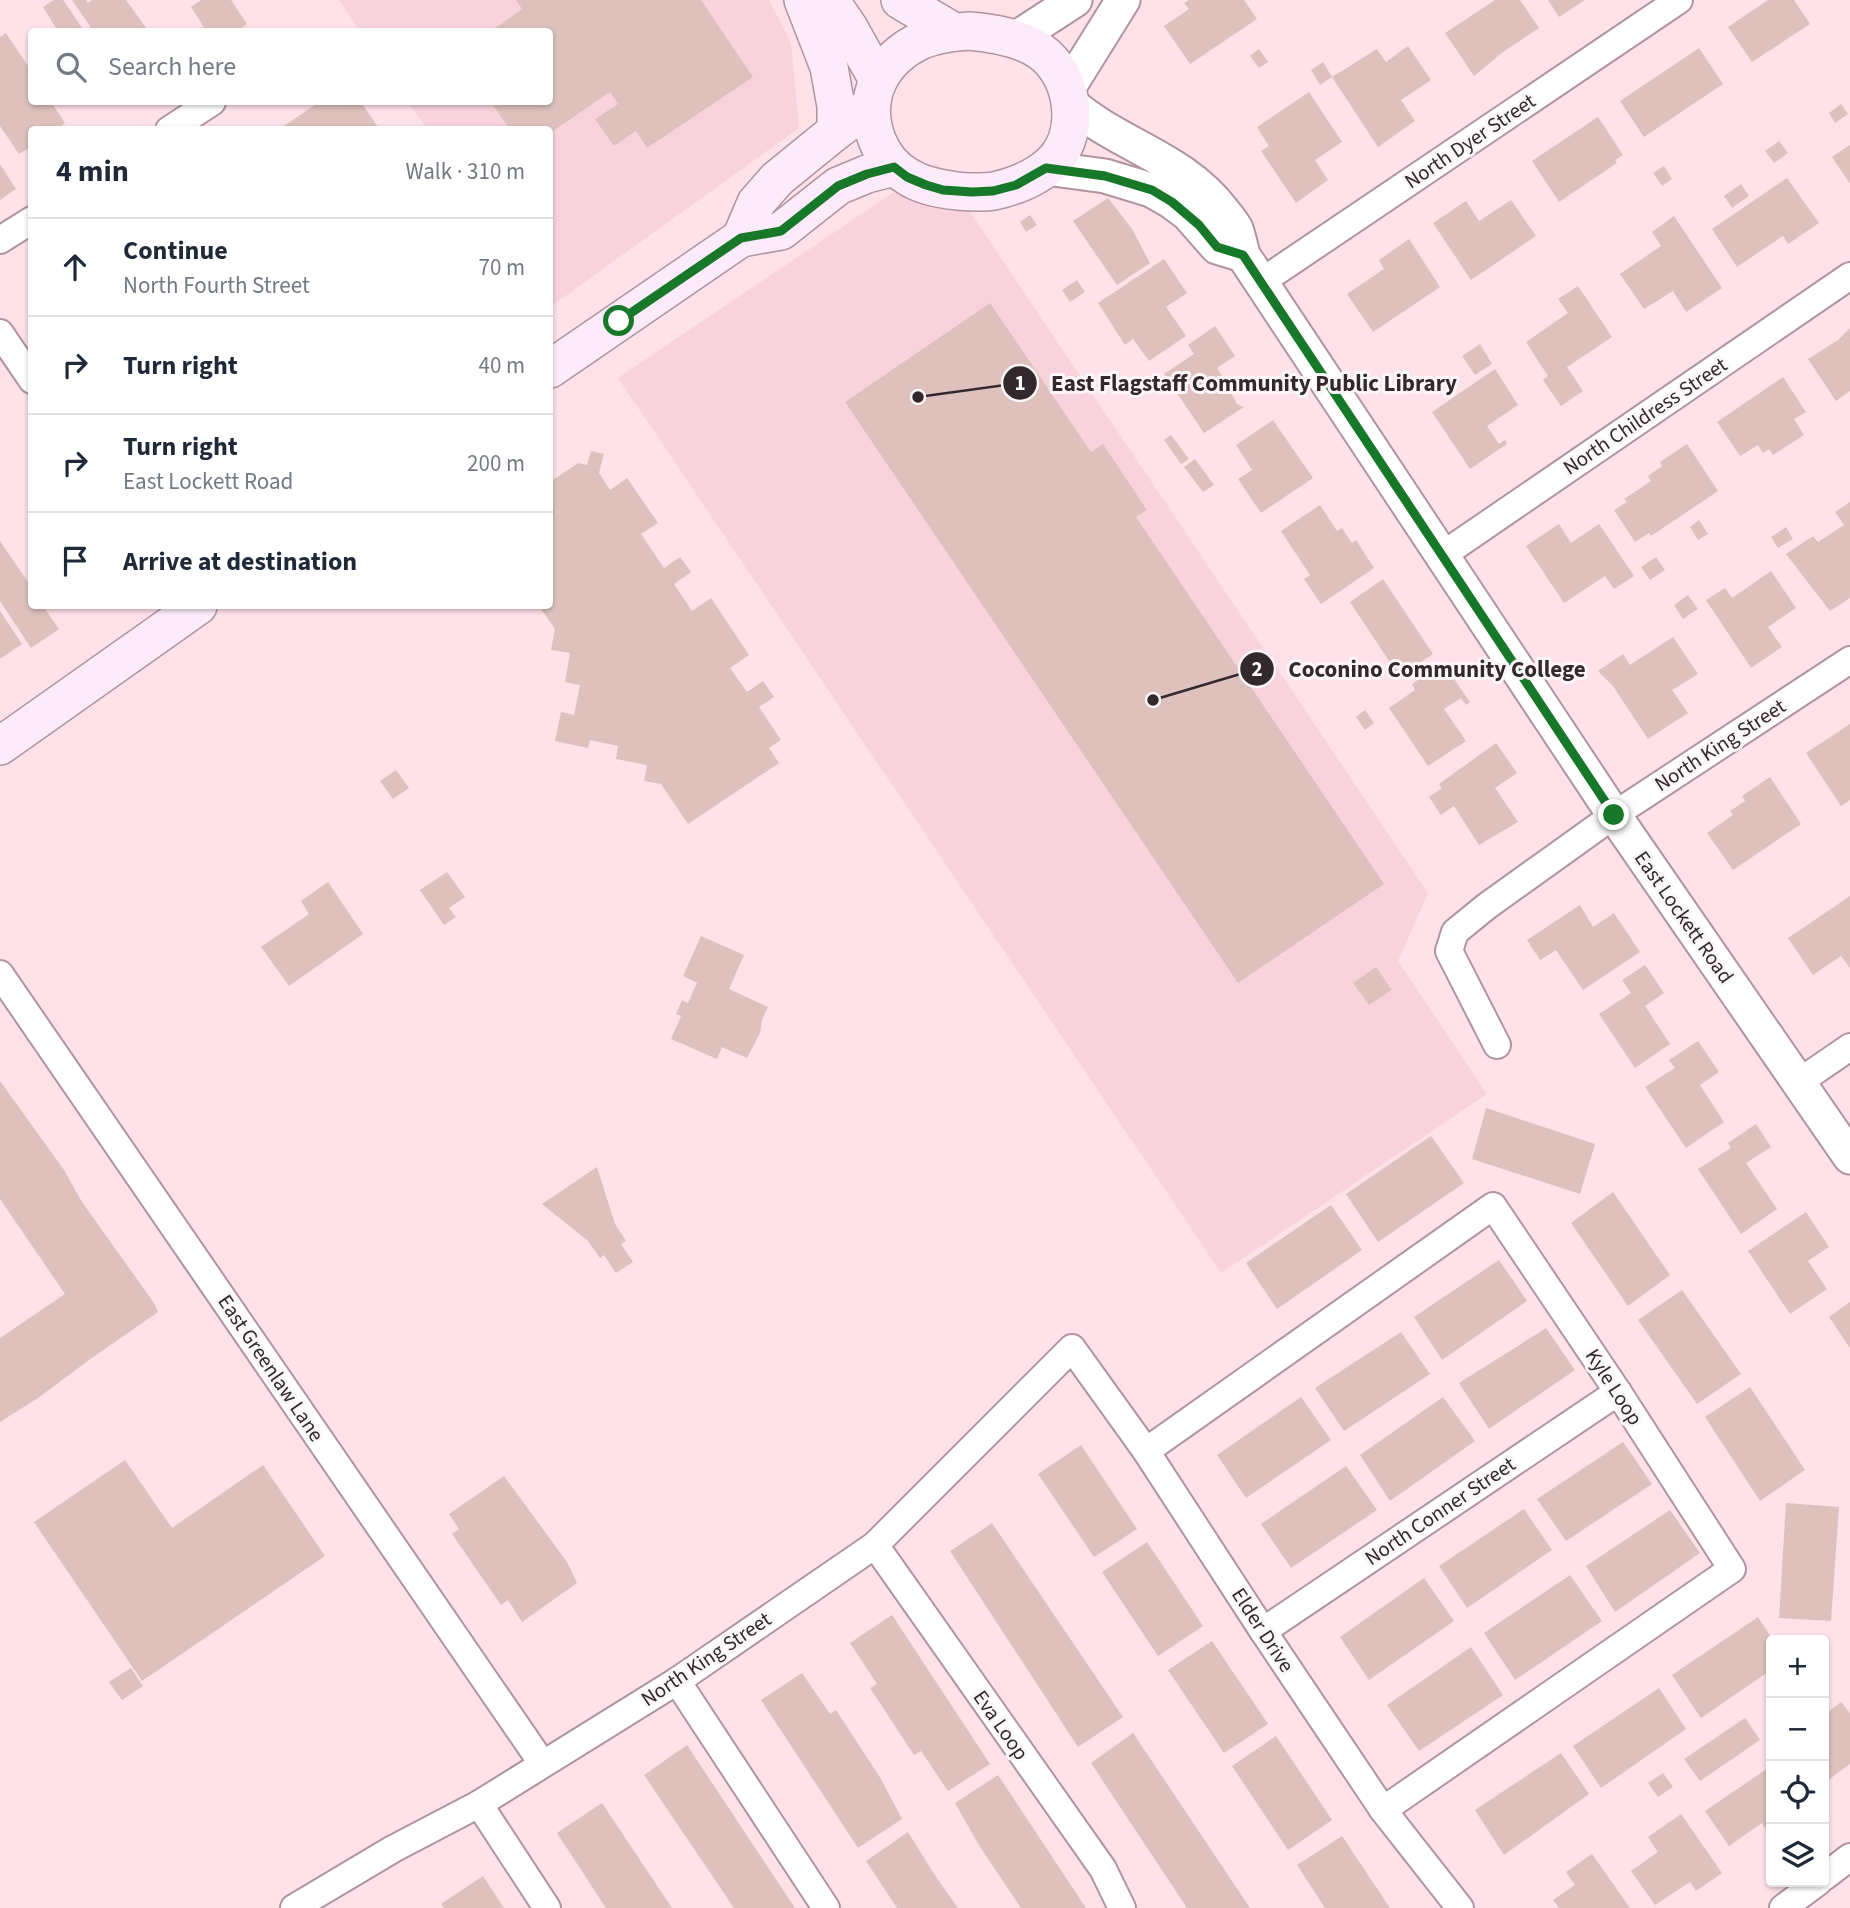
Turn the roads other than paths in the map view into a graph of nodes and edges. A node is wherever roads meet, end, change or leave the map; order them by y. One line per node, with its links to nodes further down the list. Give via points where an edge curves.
1 (803, 0): 13 (main road, via 829,67)
2 (830, 0): 9 (main road, via 849,28)
3 (900, 0): 7 (main road)
4 (1075, 0): 8 (street)
5 (1123, 0): 10 (street)
6 (1679, 0): 19 (street, North Dyer Street)
7 (954, 32): 8 (main road, via 969,30); 9 (main road, via 920,41 901,54)
8 (1015, 39): 10 (main road, via 1051,60 1062,74)
9 (874, 93): 13 (main road); 14 (main road, via 872,124)
10 (1069, 96): 15 (main road, via 1068,137); 19 (street, East Lockett Road, via 1088,118 1195,181 1236,228)
11 (207, 105): 12 (street)
12 (175, 126)
13 (836, 131): 17 (main road, via 756,202)
14 (894, 167): 15 (main road, via 926,185 972,192 1016,185); 17 (main road, via 838,186 781,231)
15 (1046, 168): 19 (street, via 1105,176 1152,190 1188,214 1217,247)
16 (28, 222): 18 (street)
17 (741, 238): 22 (main road)
18 (0, 240)
19 (1252, 268): 24 (street, East Lockett Road)
20 (1850, 276): 24 (street, North Childress Street)
21 (0, 333): 23 (street)
22 (553, 367)
23 (28, 374)
24 (1441, 556): 28 (street, East Lockett Road)
25 (189, 609): 27 (main road)
26 (1850, 660): 28 (street, North King Street)
27 (0, 746)
28 (1614, 815): 30 (street, North King Street, via 1455,932 1449,950); 32 (street, East Lockett Road)
29 (0, 974): 40 (street, East Greenlaw Lane)
30 (1497, 1045)
31 (1850, 1047): 32 (street)
32 (1799, 1082): 33 (street, East Lockett Road)
33 (1850, 1157)
34 (1072, 1348): 36 (street, Elder Drive); 37 (street, North King Street)
35 (1618, 1392): 36 (street, Kyle Loop, via 1493,1206); 38 (street, North Conner Street); 42 (street, Kyle Loop, via 1732,1569)
36 (1146, 1451): 38 (street, Elder Drive)
37 (874, 1545): 39 (street, North King Street); 49 (street, Eva Loop, via 1103,1869)
38 (1263, 1631): 42 (street, Elder Drive)
39 (677, 1681): 40 (street, North King Street); 48 (street)
40 (542, 1763): 41 (street, North King Street)
41 (479, 1804): 46 (street, North King Street); 47 (street)
42 (1383, 1810): 50 (street, Elder Drive)
43 (1850, 1857): 44 (street)
44 (1829, 1873)
45 (1811, 1887): 51 (street)
46 (294, 1908)
47 (547, 1908)
48 (826, 1908)
49 (1122, 1908)
50 (1460, 1908)
51 (1783, 1908)

